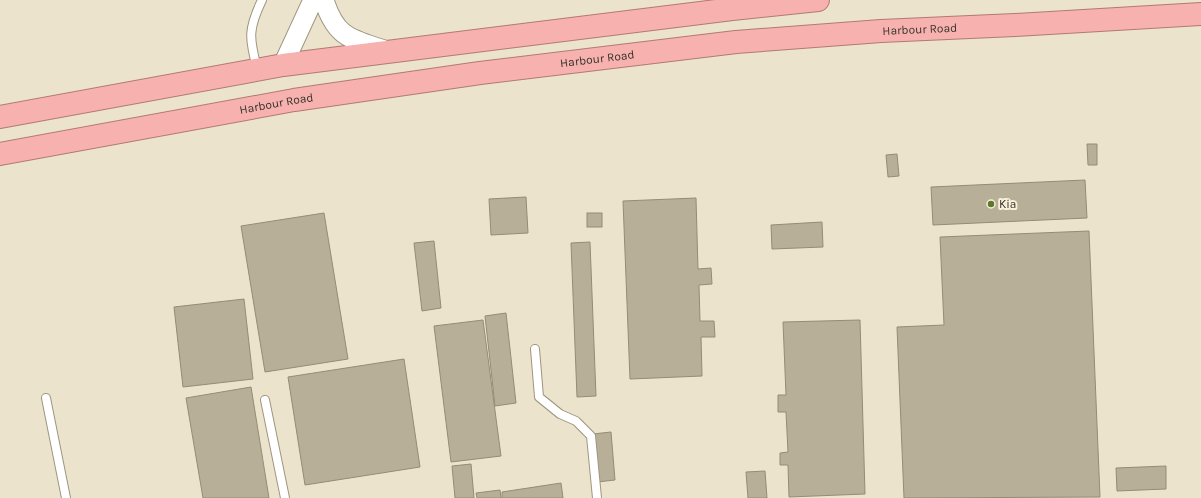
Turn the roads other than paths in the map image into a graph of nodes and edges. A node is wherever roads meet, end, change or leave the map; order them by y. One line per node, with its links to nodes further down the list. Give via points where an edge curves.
1 (262, 0): 8 (lane, via 253,21 250,41)
2 (313, 0): 7 (street)
3 (324, 0): 6 (street, via 341,32 350,38)
4 (818, 0): 6 (highway, via 732,8)
5 (1201, 14): 10 (highway, Harbour Road, via 1015,26 881,31 736,42 480,73 294,100)
6 (387, 51): 7 (highway)
7 (283, 65): 8 (highway)
8 (258, 69): 9 (highway)
9 (0, 117)
10 (0, 154)
11 (535, 349): 16 (lane, via 539,397 560,414 576,421 591,436)
12 (46, 398): 14 (lane)
13 (265, 400): 15 (lane)
14 (66, 498)
15 (285, 498)
16 (597, 498)

